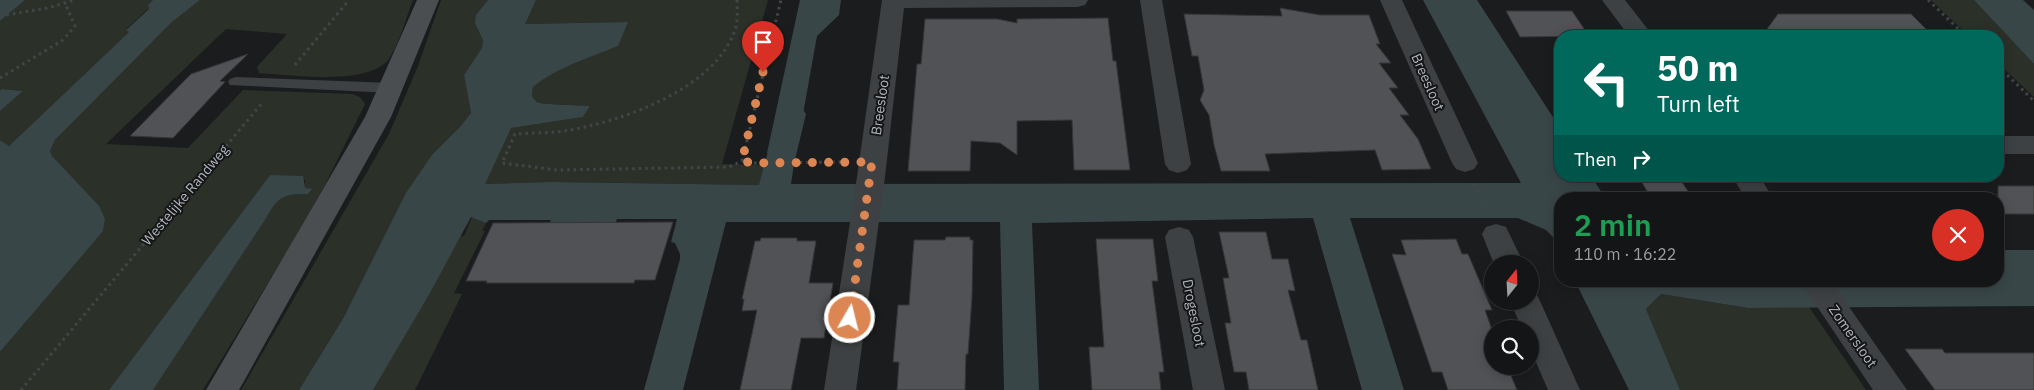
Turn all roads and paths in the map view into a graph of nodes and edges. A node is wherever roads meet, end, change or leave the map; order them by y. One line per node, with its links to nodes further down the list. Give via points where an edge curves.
1 (74, 0): 11 (path)
2 (349, 0): 18 (path, Westelijke Randweg)
3 (428, 0): 19 (street)
4 (737, 0): 23 (path, via 736,27 723,54 700,78 672,96 594,125 564,131 515,134 502,163 557,170 729,167)
5 (781, 0): 23 (path)
6 (1077, 0): 26 (street, Breesloot, via 894,1)
7 (1150, 0): 25 (street)
8 (1391, 0): 24 (street, Breesloot)
9 (1613, 0): 13 (street)
10 (1928, 0): 14 (path)
11 (65, 3): 12 (path); 16 (path, via 75,26 63,40)
12 (0, 16)
13 (1636, 30)
14 (1960, 30)
15 (2004, 72): 20 (path)
16 (0, 78)
17 (236, 82): 18 (lane)
18 (279, 83): 19 (lane); 32 (path, Westelijke Randweg)
19 (392, 88): 33 (street)
20 (2034, 101)
21 (2004, 145): 22 (street)
22 (2034, 145)
23 (742, 161): 26 (path)
24 (1465, 163): 27 (path)
25 (1178, 164)
26 (871, 170): 34 (street, Breesloot)
27 (1496, 234): 29 (street)
28 (1179, 237): 35 (street, Drogesloot)
29 (1505, 255)
30 (1819, 287): 37 (street, Zomersloot)
31 (1529, 310): 36 (street)
32 (21, 390)
33 (222, 390)
34 (840, 390)
35 (1209, 390)
36 (1564, 390)
37 (1891, 390)

